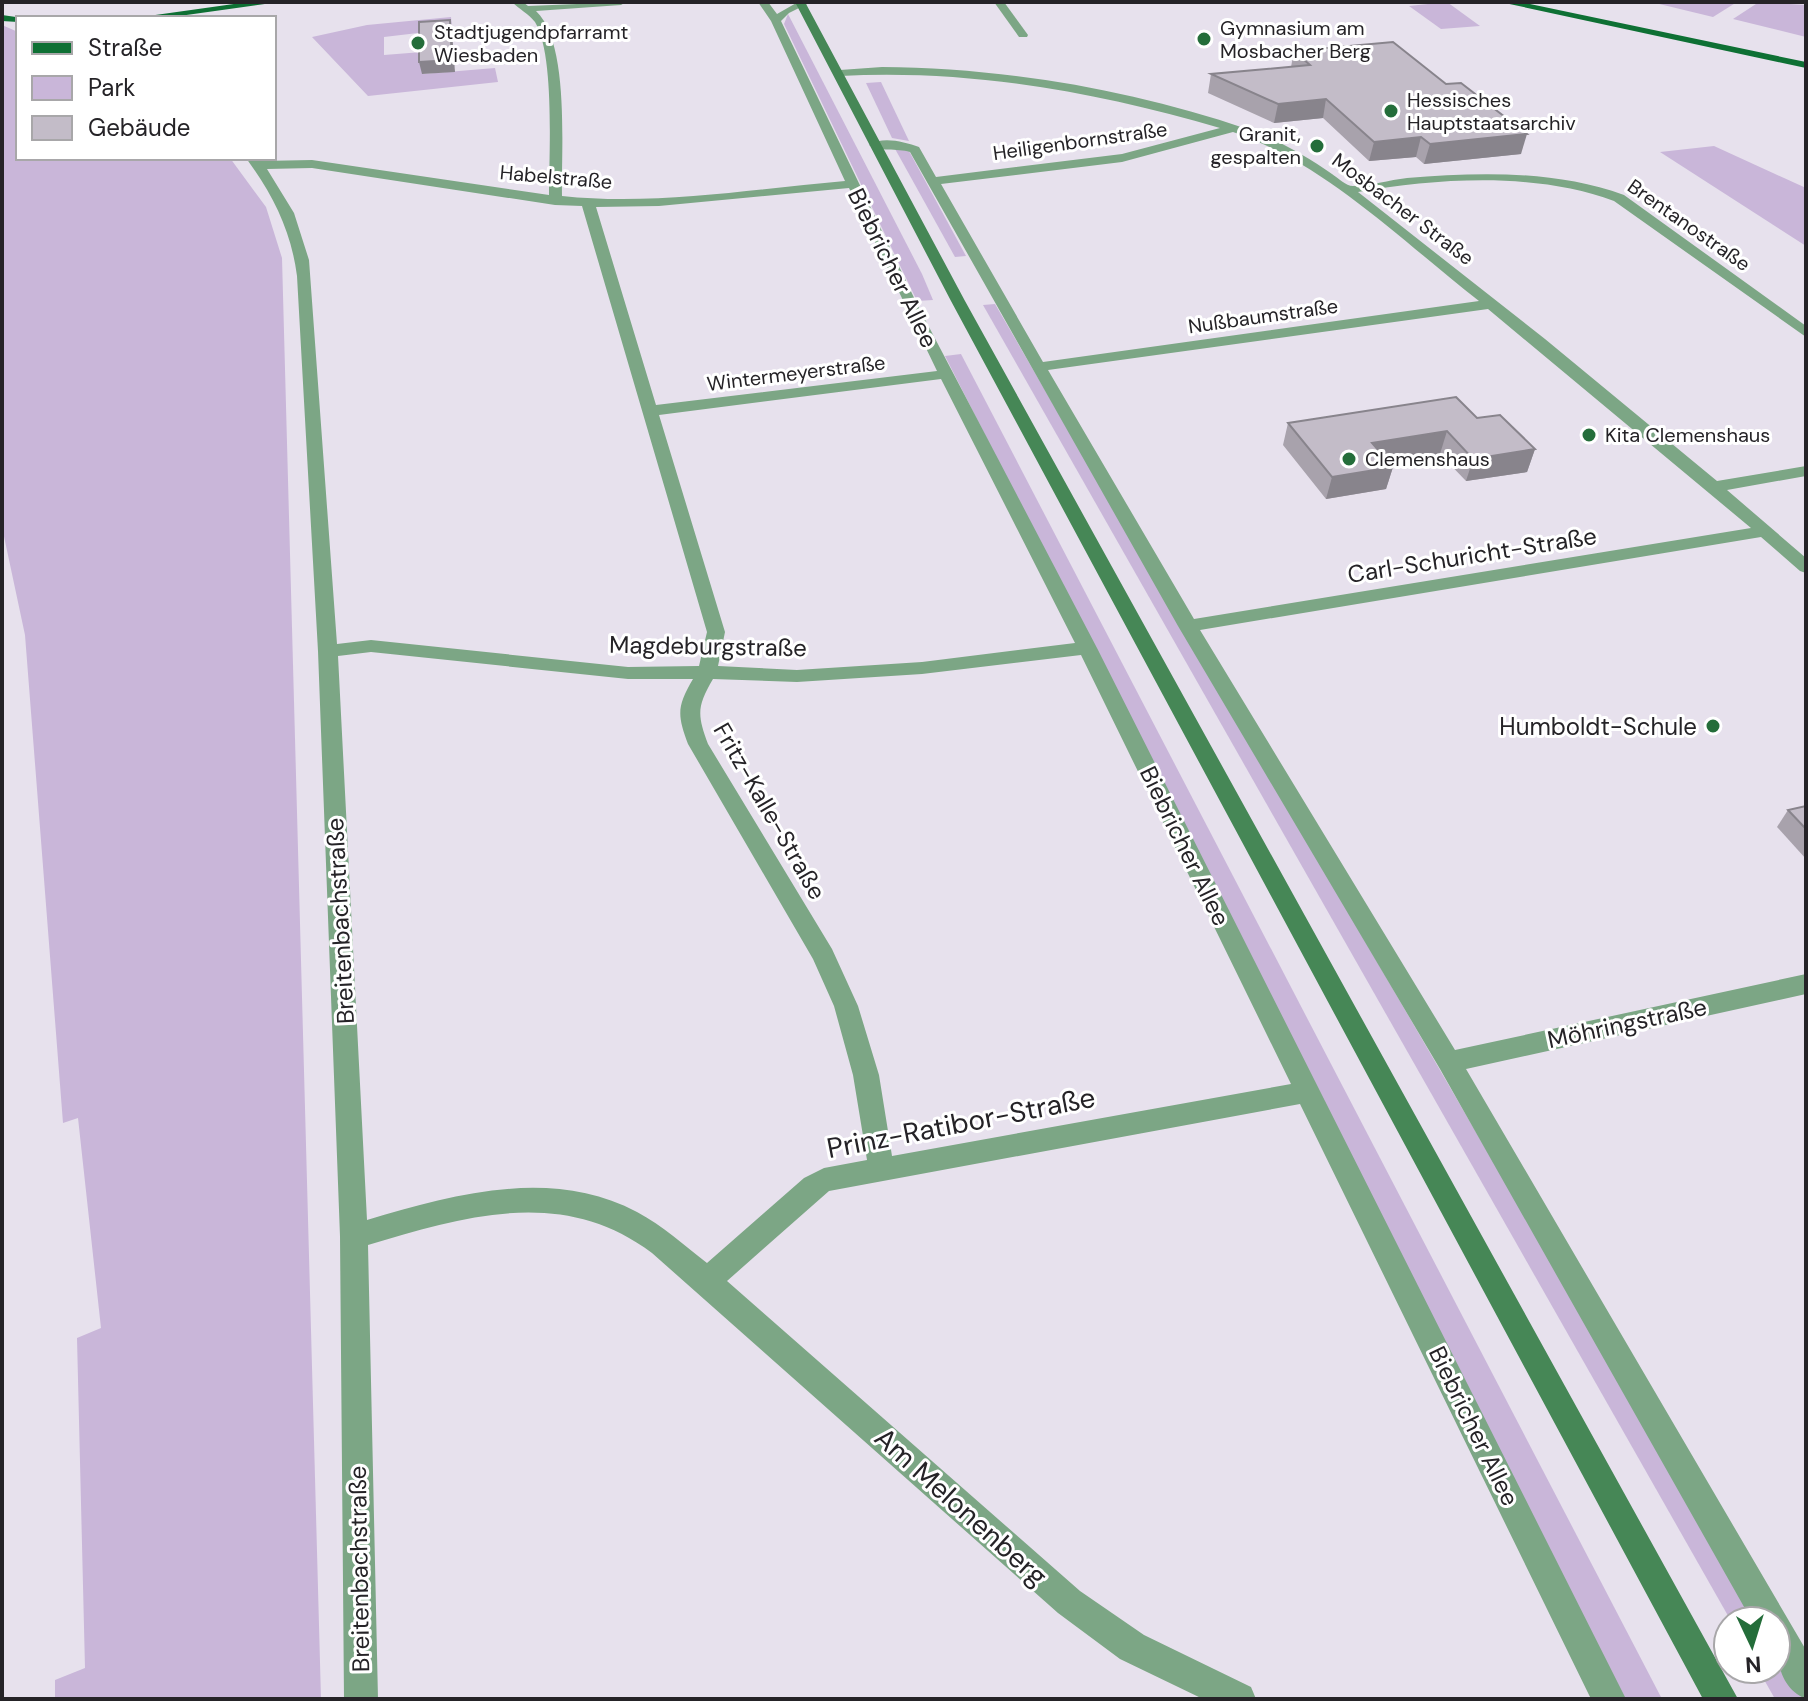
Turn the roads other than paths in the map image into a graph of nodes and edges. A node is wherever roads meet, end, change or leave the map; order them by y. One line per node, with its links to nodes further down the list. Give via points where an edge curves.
1 (274, 2): 8 (main road)
2 (621, 2): 7 (street)
3 (763, 2): 9 (street)
4 (999, 2): 10 (street)
5 (1505, 2): 11 (main road)
6 (801, 3): 9 (street, Biebricher Allee); 12 (main road, Biebricher Allee)
7 (521, 6): 19 (street, via 542,24 553,83)
8 (156, 16)
9 (776, 21): 17 (street, Biebricher Allee)
10 (1023, 35)
11 (1806, 65)
12 (840, 73): 13 (street, Mosbacher Straße, via 947,73 1048,84); 14 (main road, Biebricher Allee)
13 (1233, 128): 16 (street, Heiligenbornstraße, via 1144,155); 18 (street, Mosbacher Straße, via 1282,149)
14 (875, 145): 16 (street, via 915,150); 46 (main road, Biebricher Allee)
15 (255, 162): 19 (street, Habelstraße, via 312,164); 32 (street, Breitenbachstraße, via 288,214 301,251)
16 (930, 181): 23 (street)
17 (852, 184): 20 (street, Habelstraße, via 659,202); 24 (street, Biebricher Allee)
18 (1345, 191): 21 (street, Mosbacher Straße); 22 (street, Brentanostraße, via 1435,180 1560,182 1600,189)
19 (555, 201): 20 (street, Habelstraße)
20 (588, 203): 25 (street, Fritz-Kalle-Straße)
21 (1491, 304): 23 (street, Nußbaumstraße); 27 (street, Mosbacher Straße)
22 (1806, 333)
23 (1039, 367): 30 (street)
24 (947, 374): 25 (street, Wintermeyerstraße); 31 (street, Biebricher Allee)
25 (650, 411): 33 (street, Fritz-Kalle-Straße, via 716,632)
26 (1806, 471): 27 (street)
27 (1714, 487): 28 (street, Mosbacher Straße)
28 (1765, 531): 29 (street, Mosbacher Straße); 30 (street, Carl-Schuricht-Straße)
29 (1806, 567)
30 (1187, 626): 35 (street)
31 (1087, 648): 33 (street, Magdeburgstraße, via 857,673); 36 (street, Biebricher Allee)
32 (328, 651): 33 (street, Magdeburgstraße, via 371,646 628,673); 38 (street, Breitenbachstraße)
33 (707, 672): 37 (street, Fritz-Kalle-Straße, via 690,701 690,723 840,993 866,1075)
34 (1806, 984): 35 (street, Möhringstraße)
35 (1449, 1062): 40 (street)
36 (1307, 1092): 37 (street, Prinz-Ratibor-Straße); 45 (street, Biebricher Allee)
37 (881, 1167): 39 (street, Prinz-Ratibor-Straße, via 813,1186)
38 (354, 1236): 39 (street, via 469,1207 535,1200 572,1203 612,1213 635,1226); 43 (street, Breitenbachstraße)
39 (707, 1281): 44 (street, Am Melonenberg, via 1069,1602 1132,1647)
40 (1761, 1605)
41 (1792, 1658): 42 (street)
42 (1806, 1682)
43 (361, 1699)
44 (1239, 1699)
45 (1609, 1699)
46 (1721, 1699)

